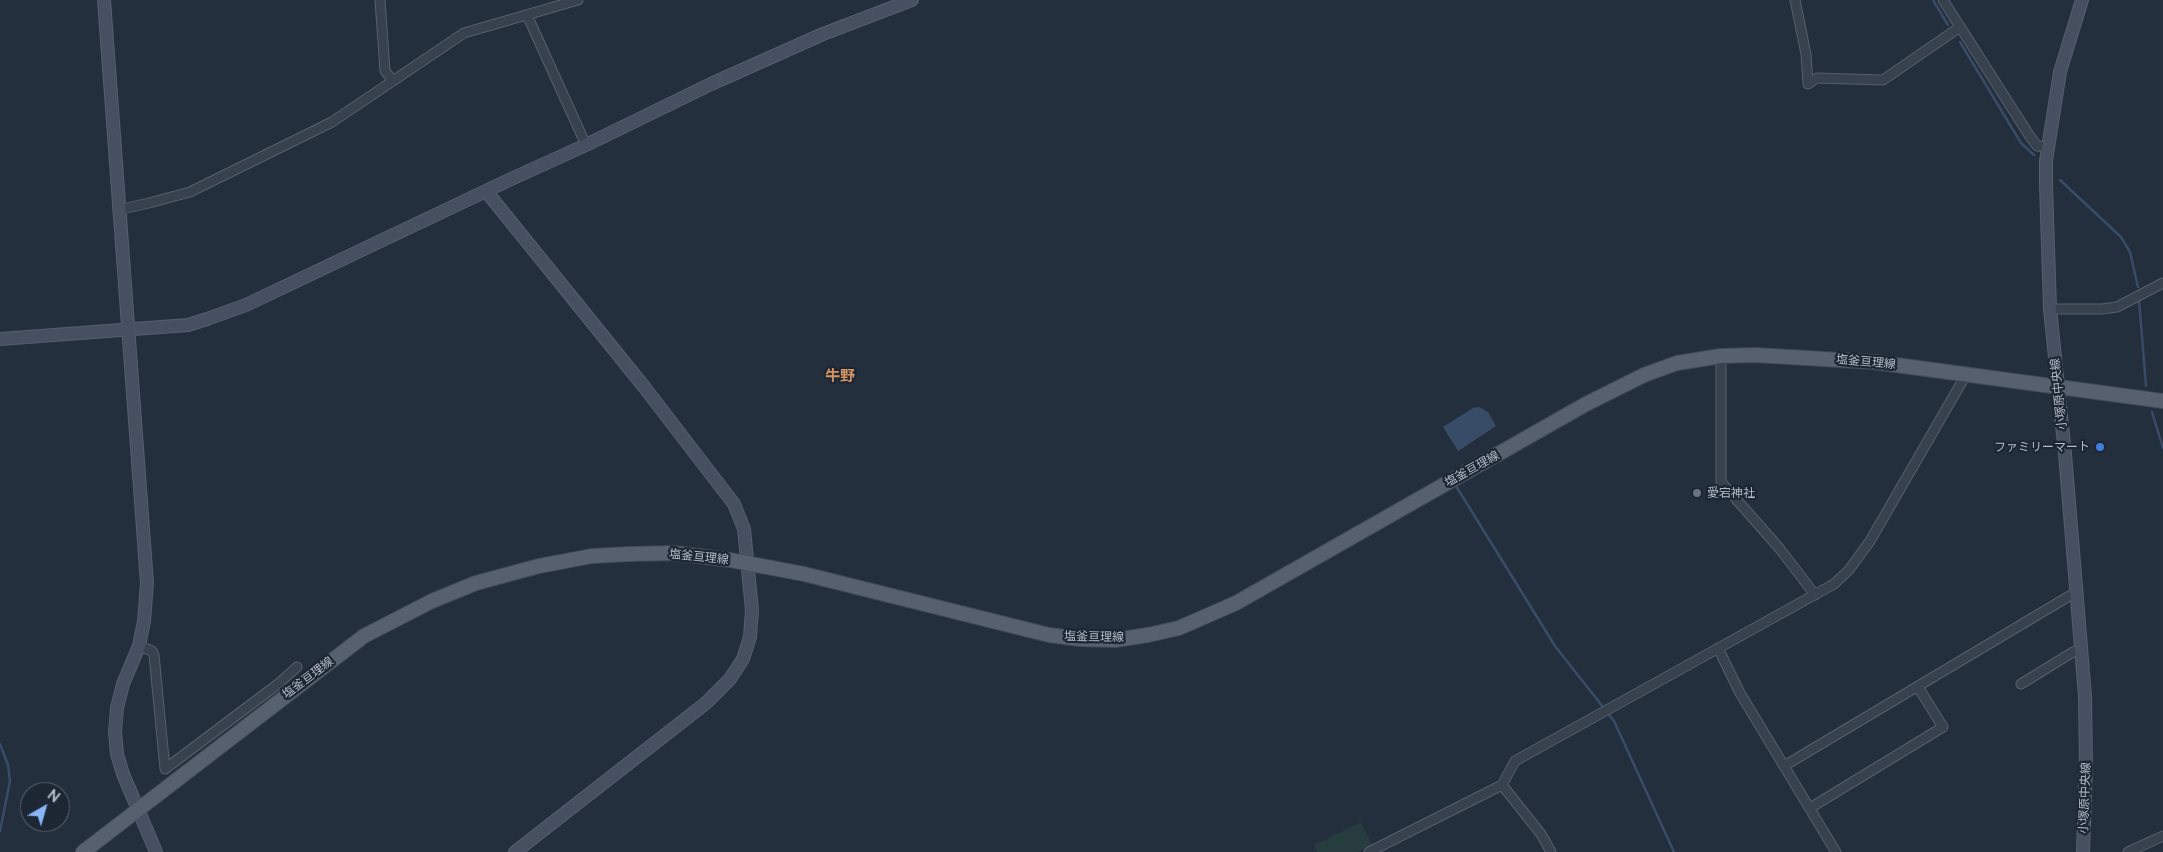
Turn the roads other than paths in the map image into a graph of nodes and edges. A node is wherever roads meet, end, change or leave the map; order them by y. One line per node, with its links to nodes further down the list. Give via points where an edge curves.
1 (104, 0): 14 (street)
2 (380, 0): 10 (street, via 385,71)
3 (578, 0): 8 (street)
4 (912, 0): 11 (street, via 771,57)
5 (1795, 0): 9 (street, via 1806,54 1808,84 1817,78 1883,80)
6 (1943, 0): 9 (street)
7 (2082, 0): 12 (street, 小塚原中央線, via 2060,72)
8 (527, 15): 10 (street, via 464,33); 11 (street)
9 (1960, 27): 12 (street, via 2029,135 2038,146)
10 (393, 82): 14 (street, via 332,122 215,181 190,192)
11 (586, 145): 13 (street)
12 (2048, 147): 16 (street, 小塚原中央線)
13 (486, 191): 17 (street, via 246,305 188,325); 23 (street, via 726,491 741,517)
14 (118, 210): 17 (street)
15 (2163, 283): 16 (street, via 2117,307)
16 (2050, 309): 21 (street, 小塚原中央線)
17 (127, 330): 18 (street); 26 (street, via 147,583)
18 (0, 340)
19 (1721, 356): 20 (main road, 塩釜亘理線, via 1874,362); 23 (main road, 塩釜亘理線, via 1677,363 1644,375 1236,603 1179,628 1148,636 1115,640 1049,635); 25 (street, via 1721,482 1780,549)
20 (1967, 374): 21 (main road, 塩釜亘理線); 25 (street, via 1870,541 1849,570)
21 (2058, 386): 22 (main road, 塩釜亘理線); 24 (street, 小塚原中央線)
22 (2163, 401)
23 (748, 562): 34 (main road, 塩釜亘理線, via 674,553 592,556 476,583 432,601 364,636); 39 (street, via 752,610 750,637 743,659 730,679 706,703)
24 (2076, 592): 28 (street, 小塚原中央線); 31 (street)
25 (1815, 595): 27 (street)
26 (139, 646): 29 (street, via 154,655 165,770); 34 (street, via 123,684 115,732 117,754)
27 (1718, 648): 32 (street, via 1740,693); 33 (street, via 1515,761)
28 (2082, 649): 30 (street); 43 (street, 小塚原中央線, via 2086,766)
29 (297, 667)
30 (2021, 684)
31 (1918, 687): 32 (street); 35 (street, via 1943,727)
32 (1784, 766): 35 (street)
33 (1502, 785): 40 (street); 41 (street, via 1541,834)
34 (138, 808): 37 (main road, 塩釜亘理線); 38 (street)
35 (1810, 808): 42 (street)
36 (2163, 836): 44 (street)
37 (82, 852)
38 (156, 852)
39 (515, 852)
40 (1369, 852)
41 (1551, 852)
42 (1836, 852)
43 (2083, 852)
44 (2128, 852)

